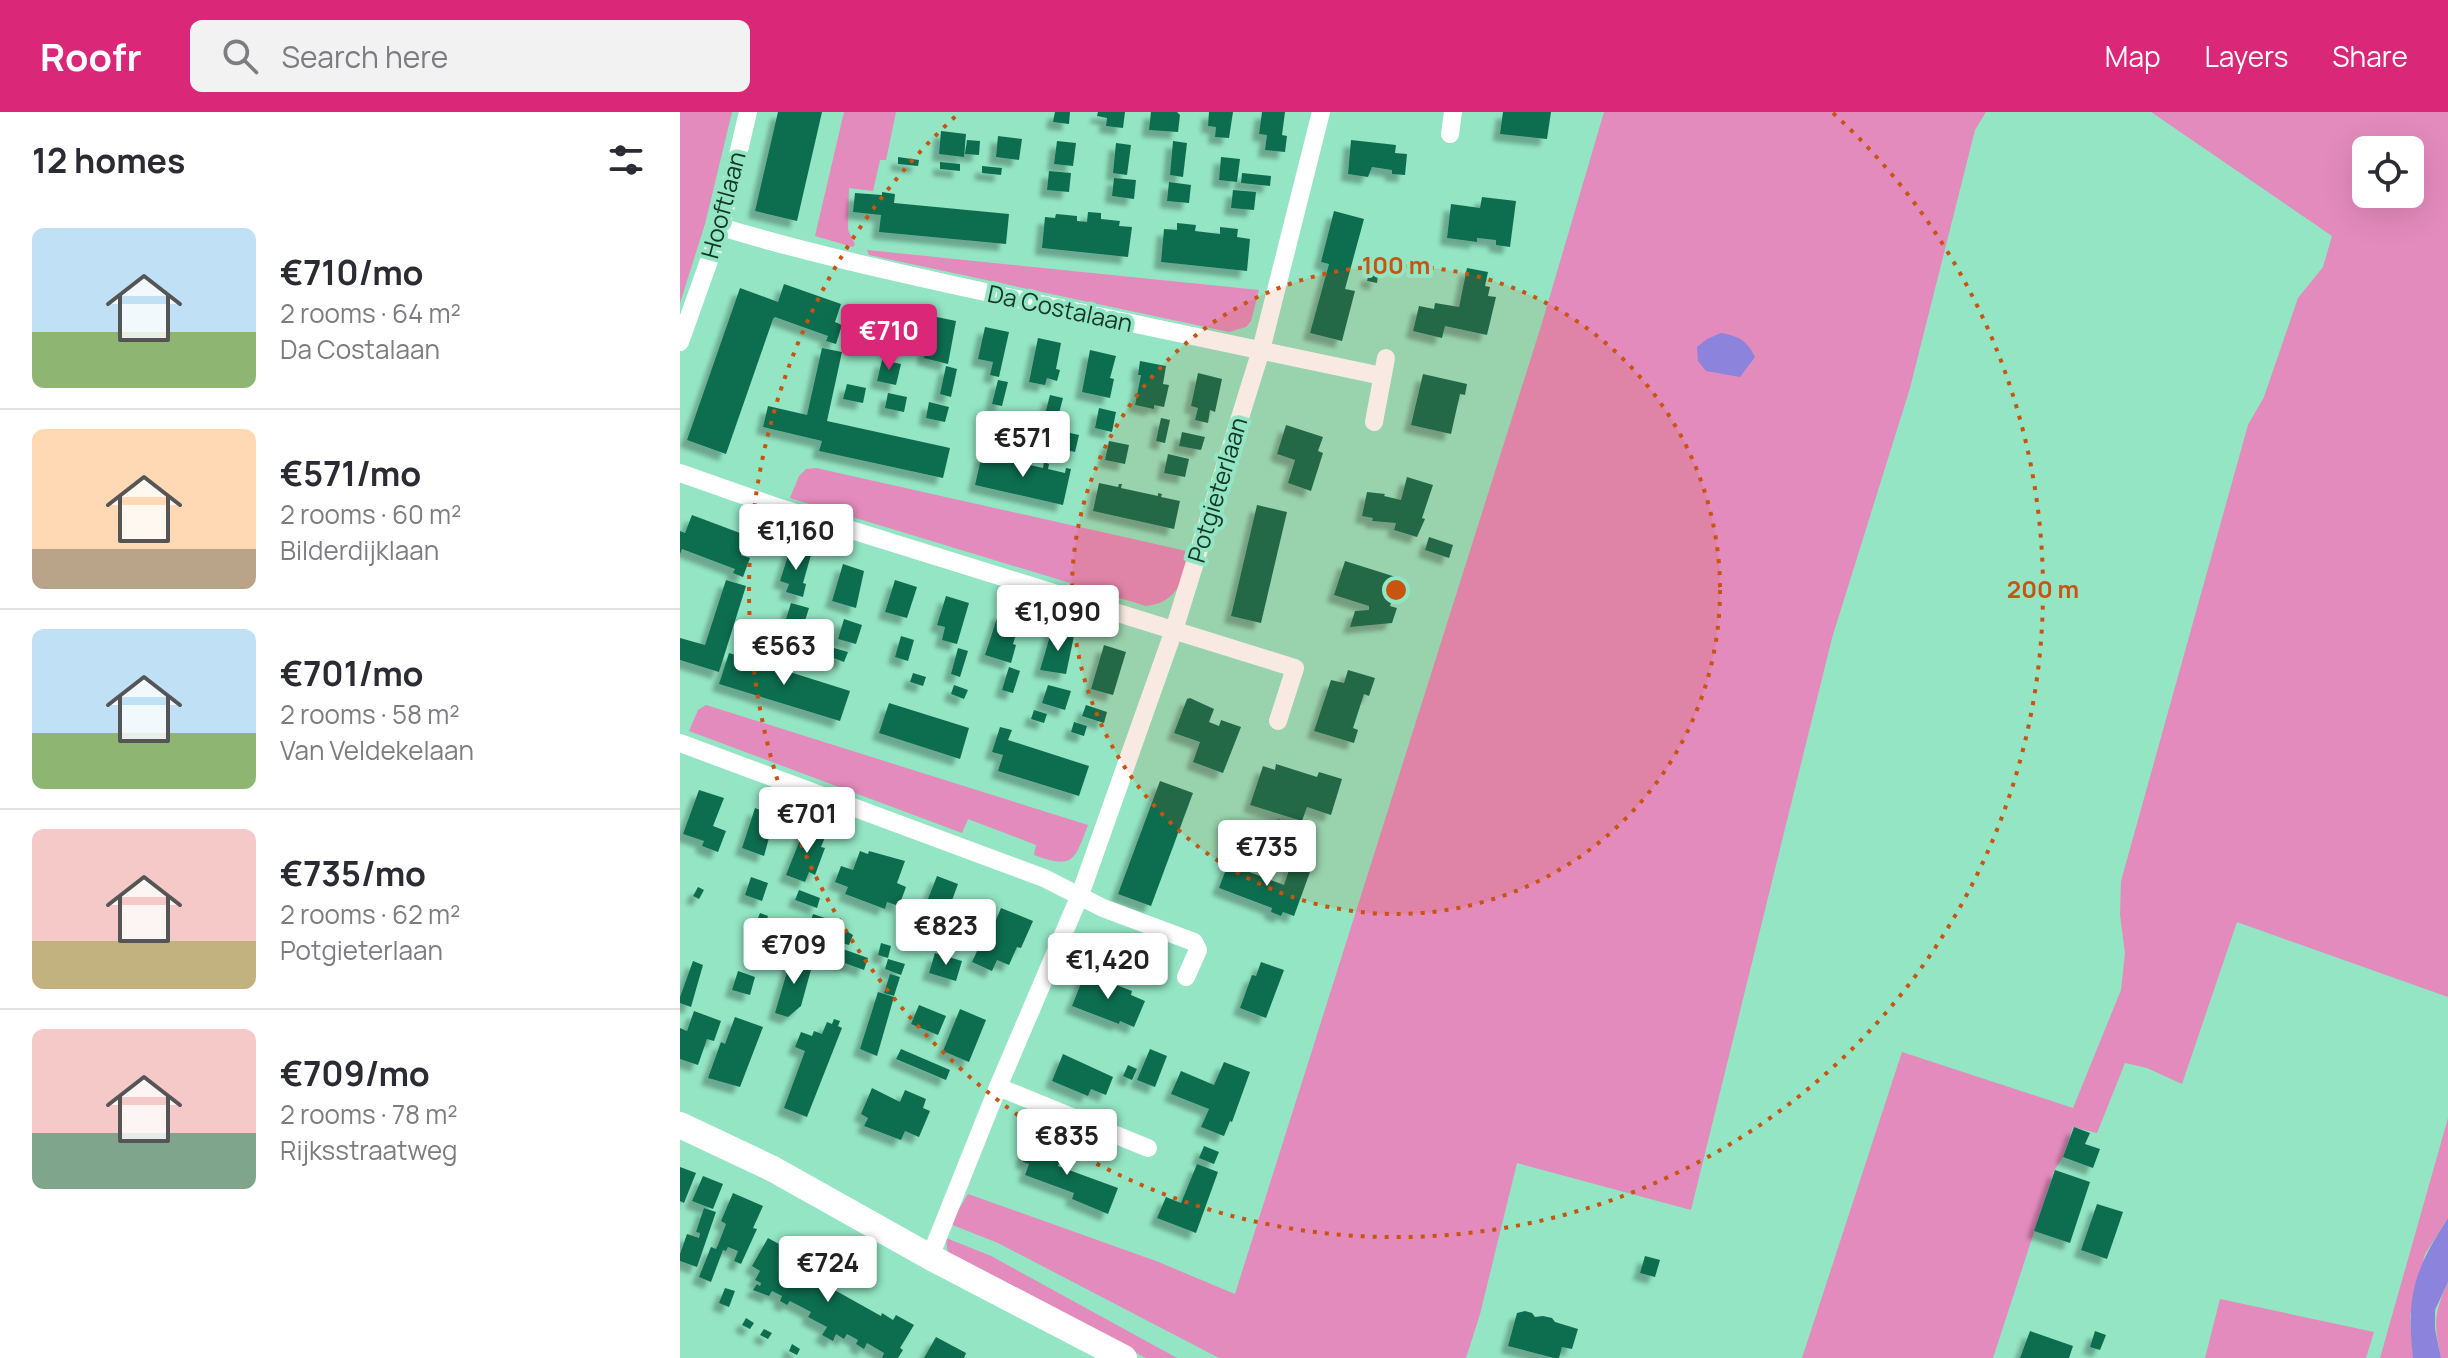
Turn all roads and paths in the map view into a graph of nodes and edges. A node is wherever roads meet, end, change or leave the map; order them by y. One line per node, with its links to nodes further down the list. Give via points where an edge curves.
1 (748, 112): 5 (street, Hooftlaan)
2 (1321, 112): 7 (street, Potgieterlaan)
3 (1453, 112): 4 (street)
4 (1450, 134)
5 (721, 227): 6 (street, Hooftlaan); 7 (street, Da Costalaan, via 801,251)
6 (680, 342)
7 (1261, 350): 8 (street, via 1384,367); 10 (street, Potgieterlaan)
8 (1374, 422)
9 (680, 473): 10 (street)
10 (1174, 630): 11 (street, via 1295,668); 13 (street, Potgieterlaan)
11 (1278, 721)
12 (680, 743): 13 (street, via 950,841)
13 (1080, 895): 14 (street, via 1194,942 1198,950); 15 (street, Potgieterlaan)
14 (1186, 977)
15 (998, 1087): 17 (street); 18 (street, Potgieterlaan)
16 (680, 1125): 18 (main road, via 773,1169)
17 (1148, 1148)
18 (930, 1257): 19 (main road)
19 (1124, 1358)

